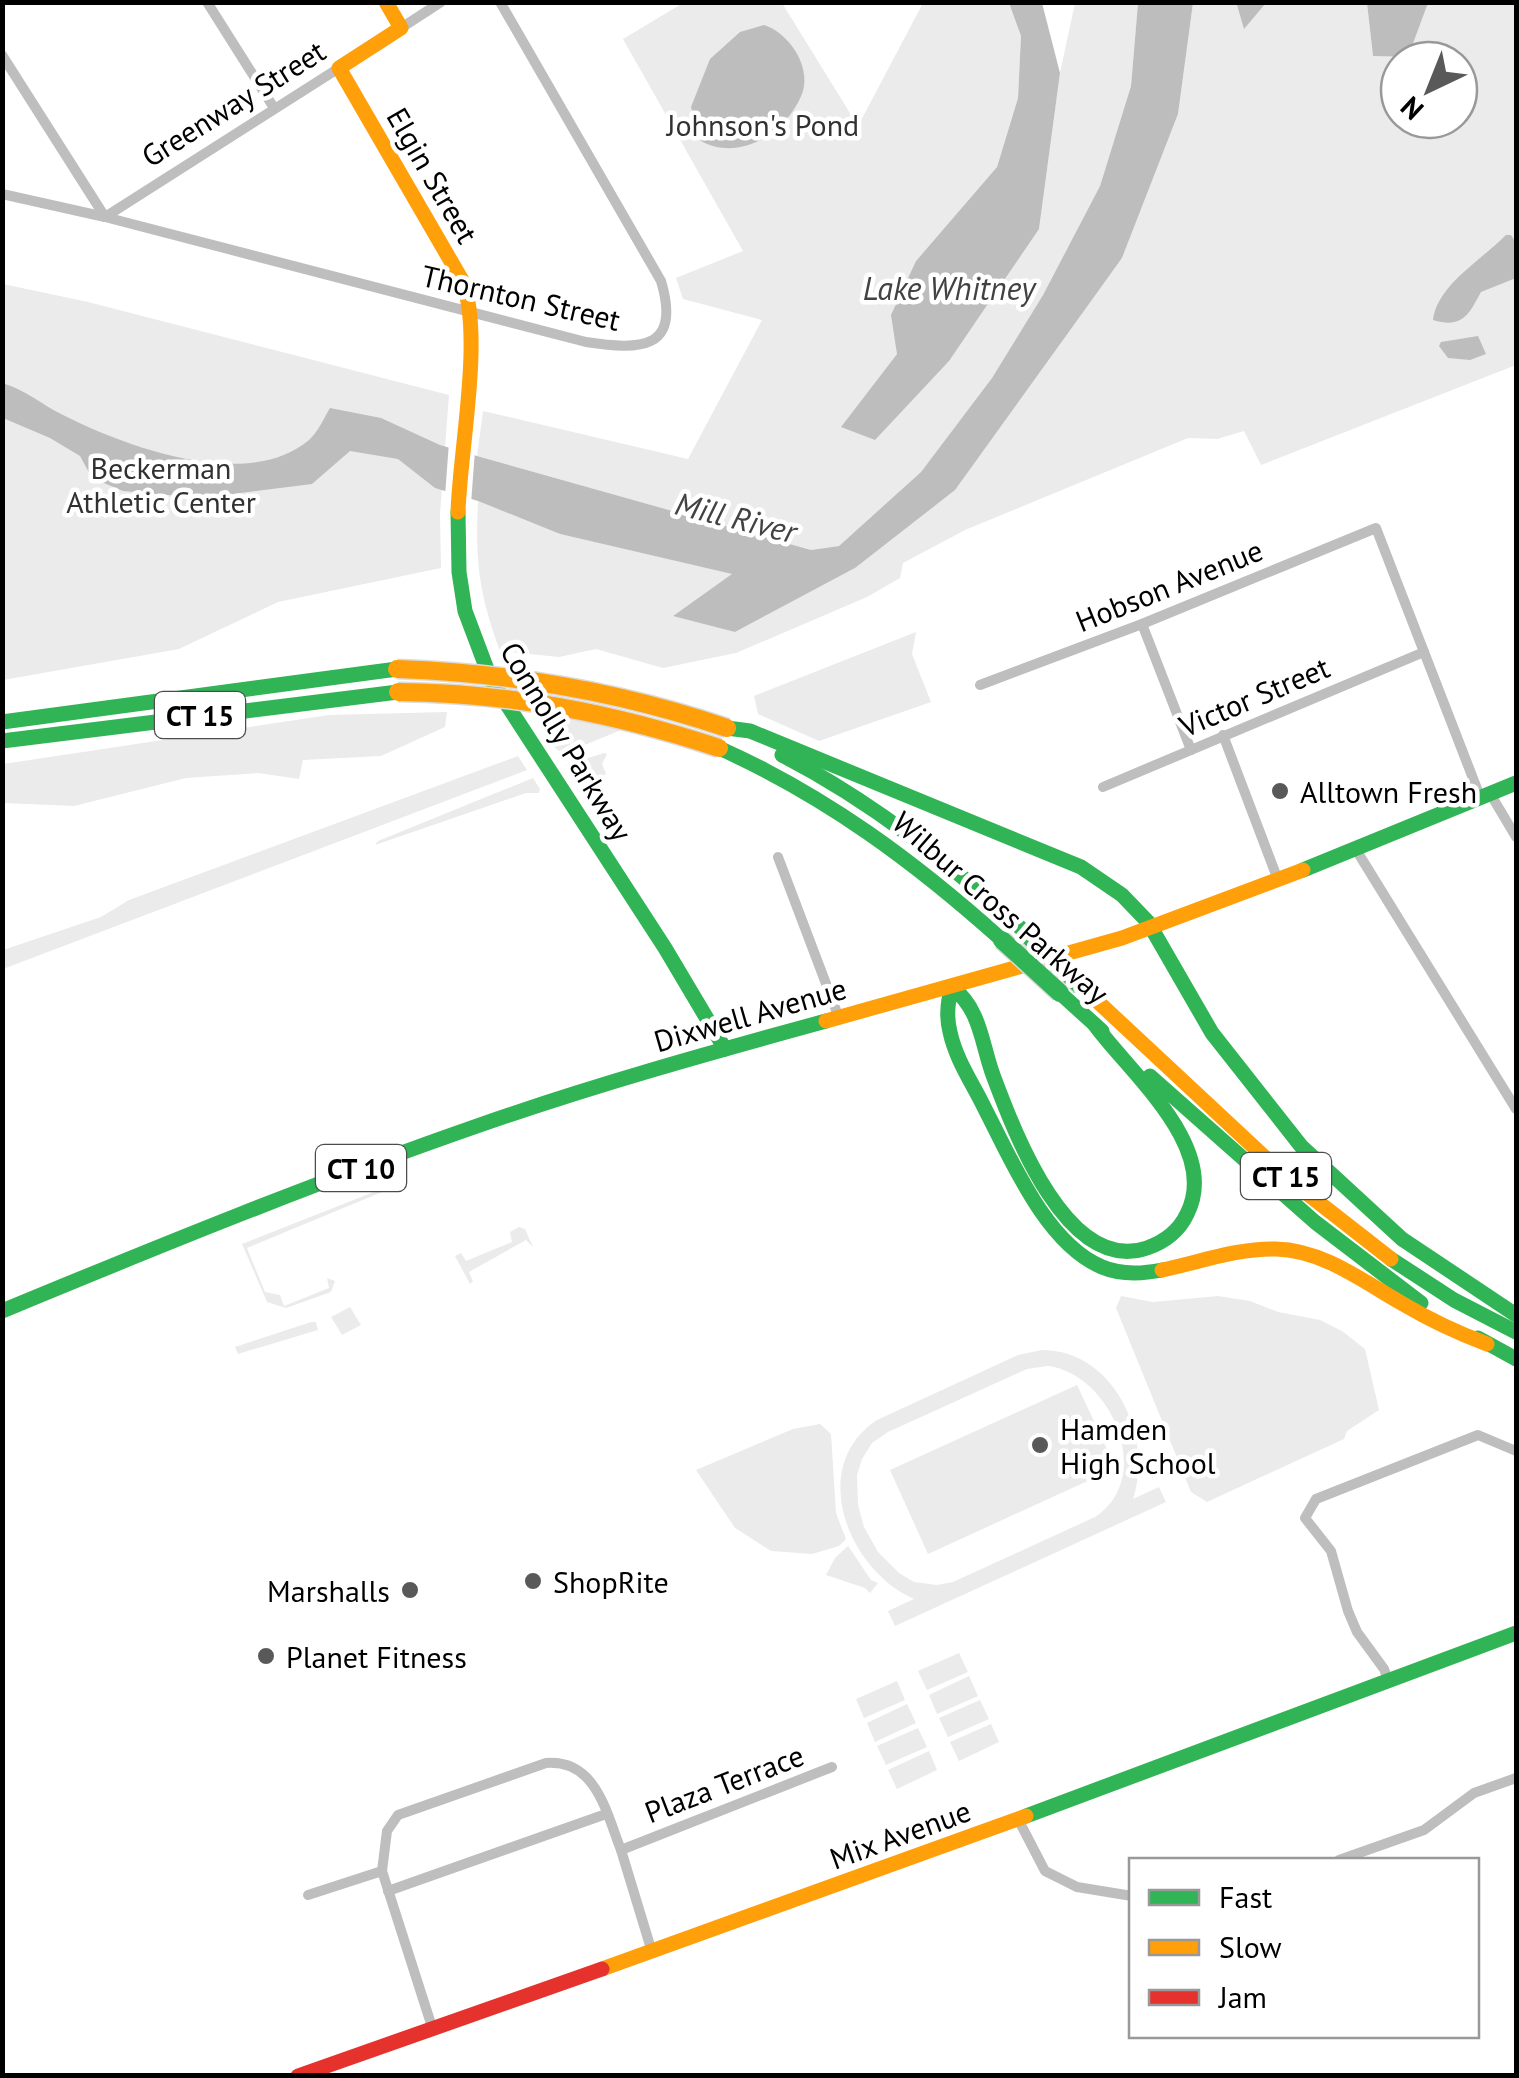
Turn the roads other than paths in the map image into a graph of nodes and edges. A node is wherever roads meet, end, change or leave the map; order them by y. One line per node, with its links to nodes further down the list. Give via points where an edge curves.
1 (207, 2): 8 (street)
2 (386, 2): 5 (main road)
3 (441, 2): 5 (street, Greenway Street)
4 (500, 2): 11 (street, Thornton Street, via 660,281 669,309 660,334 627,348)
5 (401, 28): 7 (main road, Greenway Street)
6 (2, 55): 10 (street)
7 (339, 68): 8 (street, Greenway Street); 11 (main road, Elgin Street, via 463,282)
8 (274, 108): 10 (street, Greenway Street)
9 (2, 194): 10 (street, Thornton Street)
10 (104, 217): 11 (street, Thornton Street)
11 (470, 312): 31 (main road, Connolly Parkway, via 456,542 465,614 519,726)
12 (1142, 624): 13 (street, Hobson Avenue, via 1376,528); 14 (street, Hobson Avenue); 19 (street)
13 (1424, 652): 17 (street, Victor Street); 22 (street)
14 (980, 684)
15 (2, 722): 16 (main road, Wilbur Cross Parkway / CT 15, bridge, via 398,669 571,683)
16 (727, 728): 27 (main road, via 750,731 1081,867); 35 (main road, Wilbur Cross Parkway / CT 15, bridge, via 864,801 923,842 1312,1199 1378,1251)
17 (1223, 736): 19 (street, Victor Street); 26 (street)
18 (2, 741): 30 (main road, Wilbur Cross Parkway / CT 15, bridge, via 398,692 568,704 647,724 776,774 879,835)
19 (1191, 750): 21 (street, Victor Street)
20 (1516, 783): 22 (main road, Dixwell Avenue / CT 10)
21 (1103, 786)
22 (1486, 797): 23 (street); 24 (main road, Dixwell Avenue / CT 10)
23 (1516, 836)
24 (1355, 848): 26 (main road, Dixwell Avenue / CT 10); 32 (street)
25 (778, 857): 29 (street)
26 (1278, 880): 27 (main road, Dixwell Avenue / CT 10)
27 (1153, 928): 28 (main road, Dixwell Avenue / CT 10); 34 (main road, via 1196,1008 1298,1142 1397,1235)
28 (952, 987): 29 (main road, Dixwell Avenue / CT 10); 30 (main road, via 974,1006 1010,1115 1064,1214 1088,1240 1115,1252 1144,1250 1172,1234 1191,1209 1195,1178 1186,1144 1166,1110); 36 (main road, via 945,1016 978,1094 1046,1215 1093,1264 1122,1274 1153,1273 1245,1250 1304,1252)
29 (839, 1018): 31 (main road, Dixwell Avenue / CT 10)
30 (1095, 1026): 36 (main road, Wilbur Cross Parkway / CT 15, via 1287,1202 1364,1264)
31 (726, 1049): 33 (main road, Dixwell Avenue / CT 10, via 385,1158)
32 (1516, 1109)
33 (2, 1311)
34 (1516, 1315)
35 (1516, 1332)
36 (1487, 1344): 37 (main road, Wilbur Cross Parkway / CT 15)
37 (1516, 1359)
38 (1516, 1451): 40 (street, via 1478,1435 1316,1499 1305,1518 1331,1552 1358,1632)
39 (1516, 1632): 40 (main road, Mix Avenue)
40 (1388, 1682): 44 (main road, Mix Avenue)
41 (832, 1768): 45 (street, Plaza Terrace)
42 (1516, 1778): 46 (street, via 1474,1793 1424,1830)
43 (606, 1814): 45 (street); 47 (street, via 584,1774 562,1762 546,1763 398,1815 387,1831); 48 (street)
44 (1018, 1819): 50 (street, via 1045,1871 1076,1887); 51 (main road, Mix Avenue)
45 (621, 1850): 51 (street, Plaza Terrace)
46 (1345, 1858)
47 (382, 1872): 48 (street); 49 (street)
48 (388, 1890): 52 (street)
49 (308, 1895)
50 (1129, 1896)
51 (652, 1952): 52 (main road, Mix Avenue)
52 (432, 2028): 53 (main road, Mix Avenue)
53 (298, 2076)

